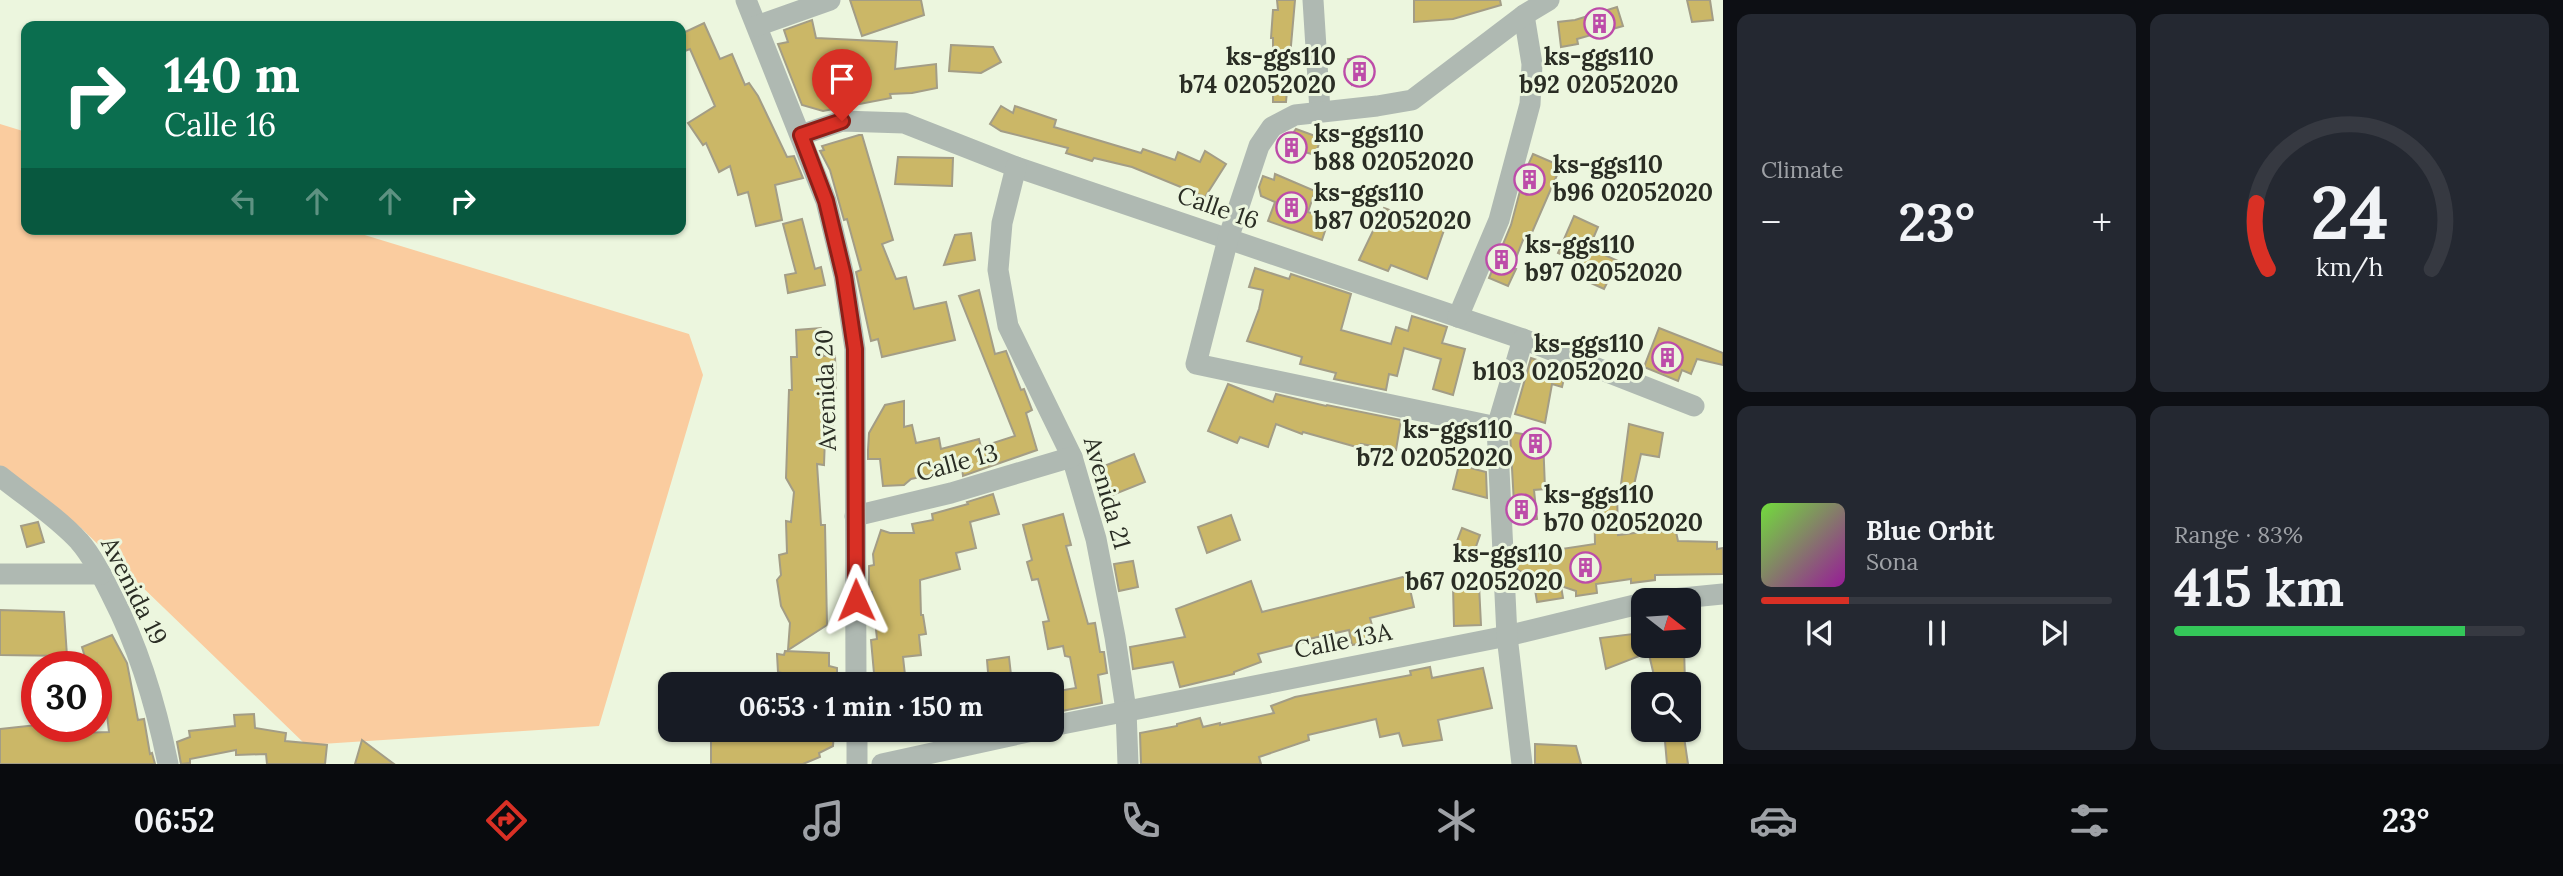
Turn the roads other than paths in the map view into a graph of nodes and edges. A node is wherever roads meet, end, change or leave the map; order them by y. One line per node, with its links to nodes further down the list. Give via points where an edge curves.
1 (746, 0): 6 (street, Avenida 20)
2 (831, 0): 6 (street)
3 (1313, 0): 7 (street)
4 (1549, 0): 5 (street)
5 (1524, 15): 7 (street, via 1412,100); 11 (street, via 1532,64 1530,104 1499,220)
6 (757, 26): 8 (street, Avenida 20)
7 (1320, 111): 10 (street, via 1295,115 1272,127 1259,146)
8 (801, 135): 9 (street, Calle 16, via 842,121 904,123); 17 (street, Avenida 20, via 826,201 855,349)
9 (1016, 167): 10 (street, Calle 16); 15 (street, Avenida 21, via 1002,223 998,270 1008,326)
10 (1228, 239): 11 (street, Calle 16); 14 (street, via 1196,364)
11 (1458, 317): 12 (street, Calle 16)
12 (1523, 339): 13 (street, Calle 16); 14 (street)
13 (1694, 406)
14 (1497, 427): 23 (street)
15 (1072, 457): 17 (street, Calle 13); 25 (street, Avenida 21, via 1096,539)
16 (0, 476): 19 (street, Avenida 19, via 79,542)
17 (855, 516): 24 (street, Avenida 20)
18 (0, 574): 19 (street)
19 (101, 574): 29 (street, Avenida 19, via 147,675)
20 (1723, 594): 21 (street)
21 (1701, 596)
22 (1631, 606): 23 (street, Calle 13A)
23 (1507, 636): 25 (street, Calle 13A); 33 (street)
24 (856, 672)
25 (1126, 710): 26 (street, Calle 13A); 32 (street, Avenida 21)
26 (1064, 723)
27 (857, 742): 30 (street)
28 (982, 742): 31 (street)
29 (168, 764)
30 (857, 764)
31 (882, 764)
32 (1128, 764)
33 (1522, 764)

